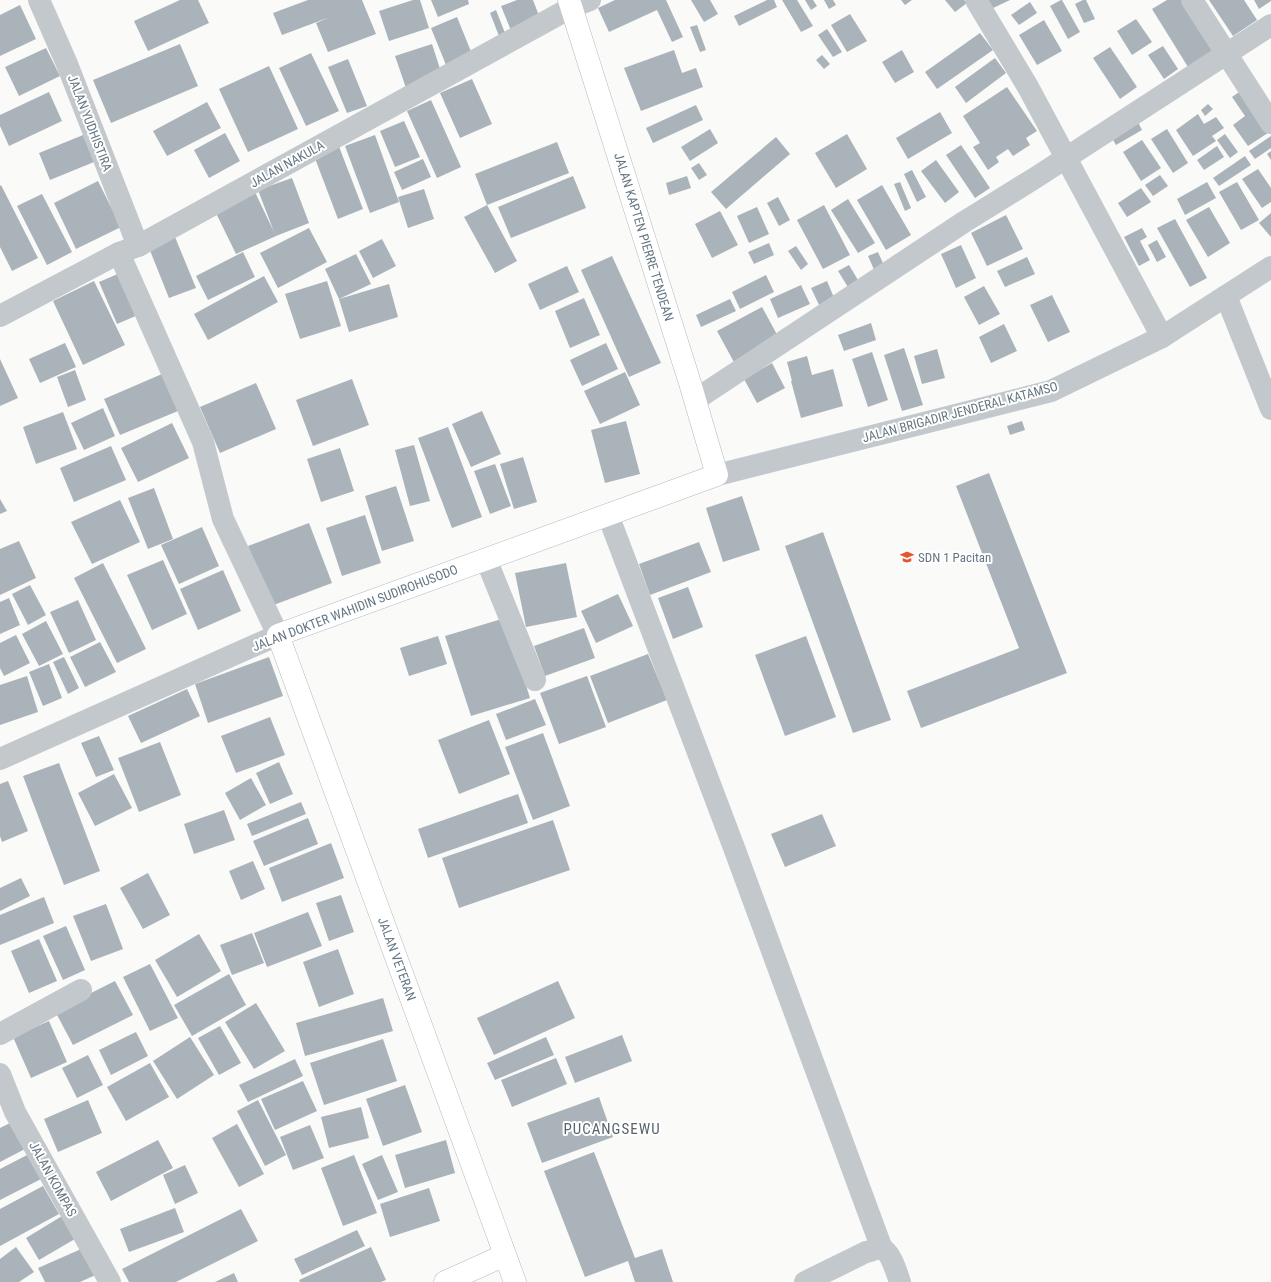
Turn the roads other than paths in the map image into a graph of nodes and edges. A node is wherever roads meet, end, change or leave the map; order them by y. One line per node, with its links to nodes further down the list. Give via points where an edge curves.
1 (39, 0): 9 (street, JALAN YUDHISTIRA, via 67,64)
2 (976, 0): 8 (street)
3 (1192, 0): 6 (street)
4 (577, 2): 9 (street, JALAN NAKULA); 14 (main road, JALAN KAPTEN PIERRE TENDEAN)
5 (1271, 25): 6 (street)
6 (1226, 54): 7 (street); 8 (street)
7 (1271, 123)
8 (1067, 157): 13 (street); 14 (street)
9 (128, 250): 12 (street, JALAN NAKULA); 19 (street, JALAN YUDHISTIRA, via 203,442 223,519)
10 (1271, 266): 11 (street, JALAN BRIGADIR JENDERAL KATAMSO)
11 (1226, 296): 13 (street, JALAN BRIGADIR JENDERAL KATAMSO); 15 (street)
12 (0, 316)
13 (1162, 337): 16 (street, JALAN BRIGADIR JENDERAL KATAMSO, via 1051,391)
14 (695, 400): 16 (main road, JALAN KAPTEN PIERRE TENDEAN)
15 (1271, 409)
16 (717, 475): 17 (main road, JALAN DOKTER WAHIDIN SUDIROHUSODO)
17 (608, 515): 18 (main road, JALAN DOKTER WAHIDIN SUDIROHUSODO); 25 (street, via 736,852)
18 (486, 560): 19 (main road, JALAN DOKTER WAHIDIN SUDIROHUSODO); 20 (street)
19 (278, 635): 21 (street, JALAN DOKTER WAHIDIN SUDIROHUSODO); 26 (main road, JALAN VETERAN)
20 (535, 680)
21 (0, 759)
22 (81, 990): 23 (street)
23 (0, 1034)
24 (0, 1074): 27 (street, JALAN KOMPAS, via 15,1112)
25 (882, 1249): 30 (street, via 866,1252); 31 (street, via 889,1254)
26 (505, 1255): 28 (main road); 29 (main road, JALAN VETERAN)
27 (110, 1282)
28 (445, 1282)
29 (515, 1282)
30 (805, 1282)
31 (900, 1282)

